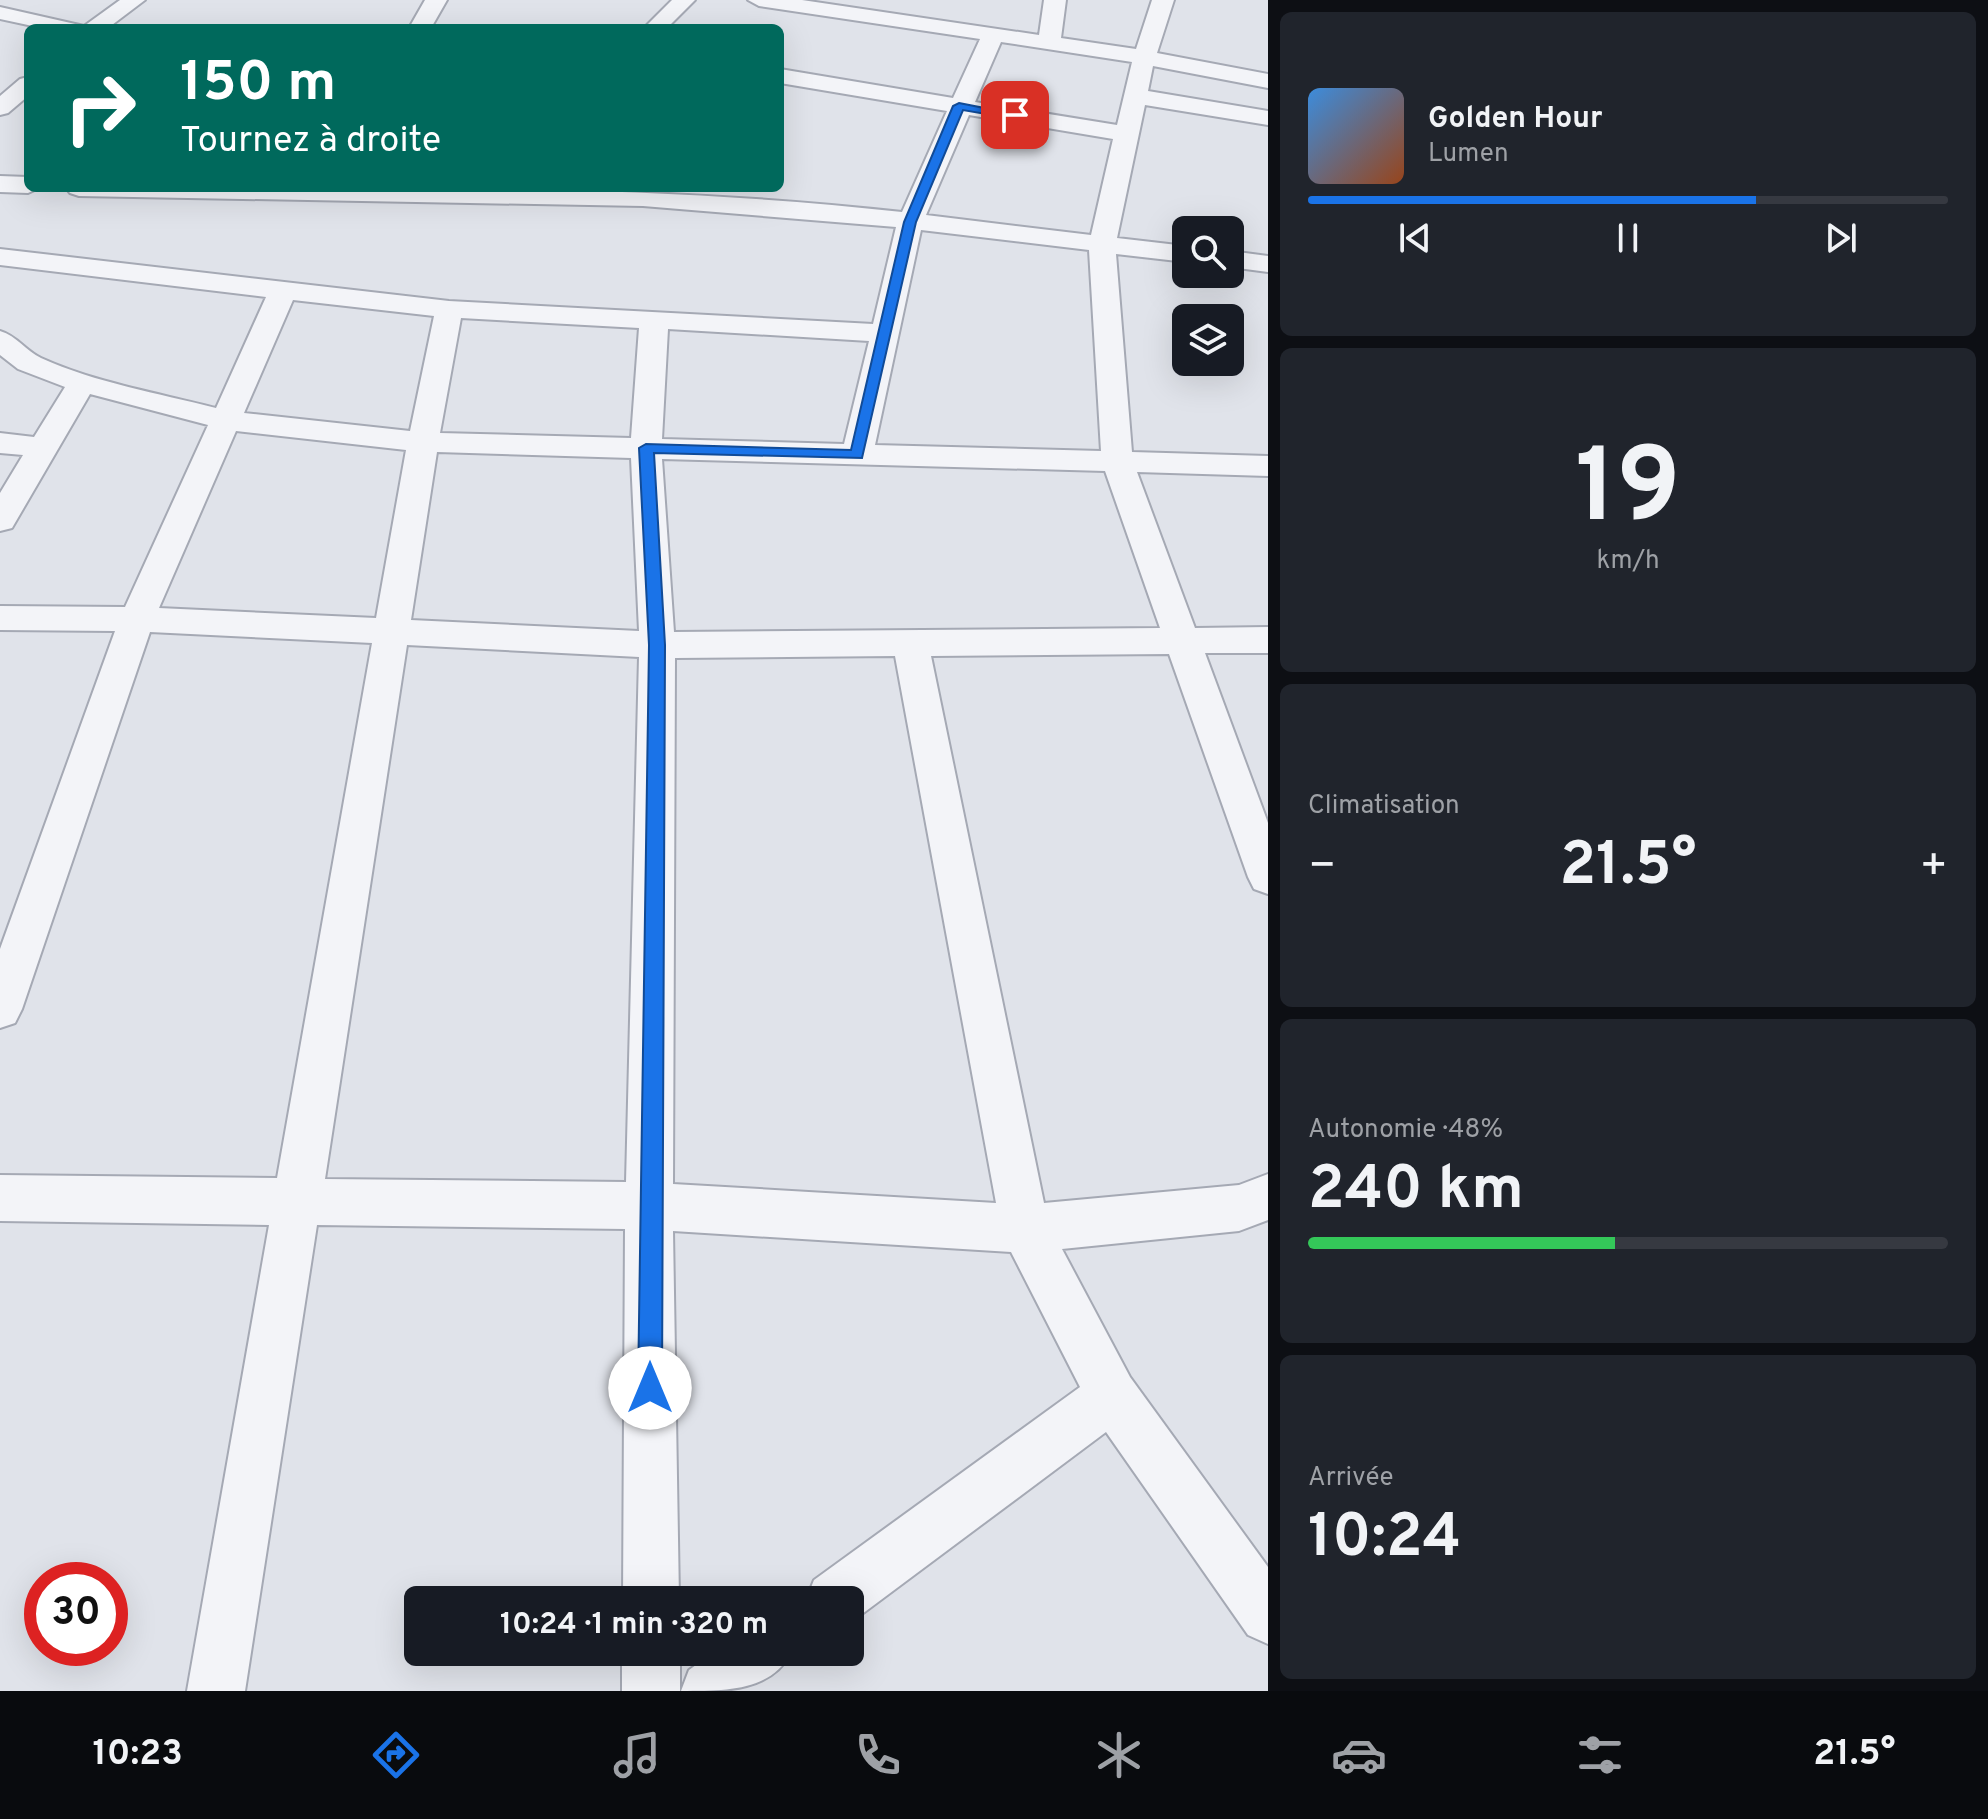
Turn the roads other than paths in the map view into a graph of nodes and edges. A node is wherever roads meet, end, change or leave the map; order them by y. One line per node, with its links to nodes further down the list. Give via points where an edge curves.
1 (134, 0): 10 (street)
2 (436, 0): 11 (street)
3 (684, 0): 12 (street)
4 (759, 0): 7 (street)
5 (1055, 0): 14 (street)
6 (1163, 0): 15 (street)
7 (799, 3): 13 (street)
8 (0, 13): 9 (street)
9 (55, 24)
10 (100, 24)
11 (422, 24)
12 (659, 24)
13 (993, 35): 14 (street); 20 (street)
14 (1049, 42): 15 (street)
15 (1144, 57): 17 (street); 19 (street)
16 (784, 79): 20 (street)
17 (1268, 81)
18 (24, 87): 21 (street)
19 (1135, 96): 22 (street); 23 (street)
20 (959, 106): 23 (street); 29 (street)
21 (0, 108)
22 (1268, 118)
23 (1126, 134): 30 (street)
24 (0, 184): 25 (street)
25 (24, 185)
26 (332, 192): 27 (street)
27 (535, 192): 28 (street)
28 (728, 196): 29 (street)
29 (910, 222): 30 (street); 38 (street)
30 (1102, 244): 31 (street); 47 (street)
31 (1172, 252)
32 (0, 257): 35 (street)
33 (1244, 261): 34 (street)
34 (1268, 264)
35 (283, 291): 36 (street); 41 (street)
36 (449, 309): 37 (street); 42 (street)
37 (654, 320): 38 (street); 45 (street)
38 (887, 333): 46 (street)
39 (0, 340): 40 (street, via 28,363)
40 (82, 383): 41 (street); 44 (street)
41 (225, 420): 42 (street); 51 (street)
42 (423, 442): 45 (street); 52 (street)
43 (0, 443): 44 (street)
44 (43, 448): 49 (street)
45 (646, 448): 46 (street); 56 (street)
46 (857, 454): 47 (street)
47 (1117, 461): 48 (street); 55 (street)
48 (1268, 466)
49 (0, 520)
50 (0, 618): 51 (street)
51 (137, 619): 52 (street); 58 (street)
52 (393, 631): 56 (street); 61 (street)
53 (1268, 640): 55 (street)
54 (910, 641): 55 (street); 56 (street); 63 (street)
55 (1184, 641): 57 (street)
56 (657, 645): 62 (street)
57 (1268, 877)
58 (0, 1009)
59 (1268, 1197): 63 (street, via 1239,1208)
60 (0, 1198): 61 (street)
61 (299, 1202): 62 (street); 70 (street)
62 (649, 1206): 63 (street); 65 (street)
63 (1025, 1229): 64 (street)
64 (1112, 1395): 66 (street); 67 (street)
65 (651, 1586)
66 (853, 1586)
67 (1268, 1615)
68 (651, 1666): 71 (street)
69 (744, 1666): 72 (street)
70 (216, 1691)
71 (651, 1691)
72 (710, 1691)

